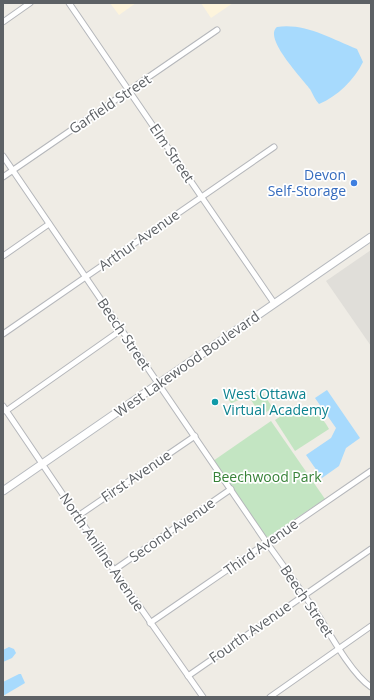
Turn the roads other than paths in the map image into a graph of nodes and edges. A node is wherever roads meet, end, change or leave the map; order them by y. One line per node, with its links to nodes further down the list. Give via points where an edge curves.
1 (30, 3): 3 (street)
2 (69, 3): 5 (street, Elm Street)
3 (3, 22)
4 (217, 30): 5 (street, Garfield Street)
5 (129, 91): 8 (street, Garfield Street); 10 (street, Elm Street)
6 (274, 147): 10 (street, Arthur Avenue)
7 (3, 156): 8 (street, Beech Street)
8 (14, 170): 9 (street, Garfield Street); 11 (street, Beech Street)
9 (3, 178)
10 (201, 197): 14 (street, Arthur Avenue); 15 (street, Elm Street)
11 (49, 224): 13 (street); 14 (street, Beech Street)
12 (371, 237): 15 (street, West Lakewood Boulevard)
13 (3, 256)
14 (86, 277): 16 (street, Beech Street); 17 (street, Arthur Avenue)
15 (274, 303): 18 (street, West Lakewood Boulevard)
16 (121, 330): 18 (street, Beech Street); 20 (street)
17 (3, 334)
18 (158, 383): 21 (street, Beech Street); 22 (street, West Lakewood Boulevard)
19 (3, 406): 20 (street, North Aniline Avenue)
20 (6, 411): 22 (street, North Aniline Avenue)
21 (194, 436): 24 (street, Beech Street); 26 (street, First Avenue)
22 (42, 464): 25 (street, West Lakewood Boulevard); 26 (street, North Aniline Avenue)
23 (371, 471): 27 (street, Third Avenue)
24 (230, 489): 27 (street, Beech Street); 29 (street, Second Avenue)
25 (3, 491)
26 (78, 516): 29 (street, North Aniline Avenue)
27 (267, 543): 30 (street, Beech Street); 31 (street, Third Avenue)
28 (371, 549): 30 (street, Fourth Avenue)
29 (114, 570): 31 (street, North Aniline Avenue)
30 (304, 595): 33 (street, Beech Street); 34 (street, Fourth Avenue)
31 (150, 623): 34 (street, North Aniline Avenue)
32 (371, 626): 33 (street)
33 (339, 648): 35 (street, Beech Street, via 359,677); 37 (street)
34 (188, 676): 36 (street, North Aniline Avenue)
35 (371, 687)
36 (203, 697)
37 (270, 697)

